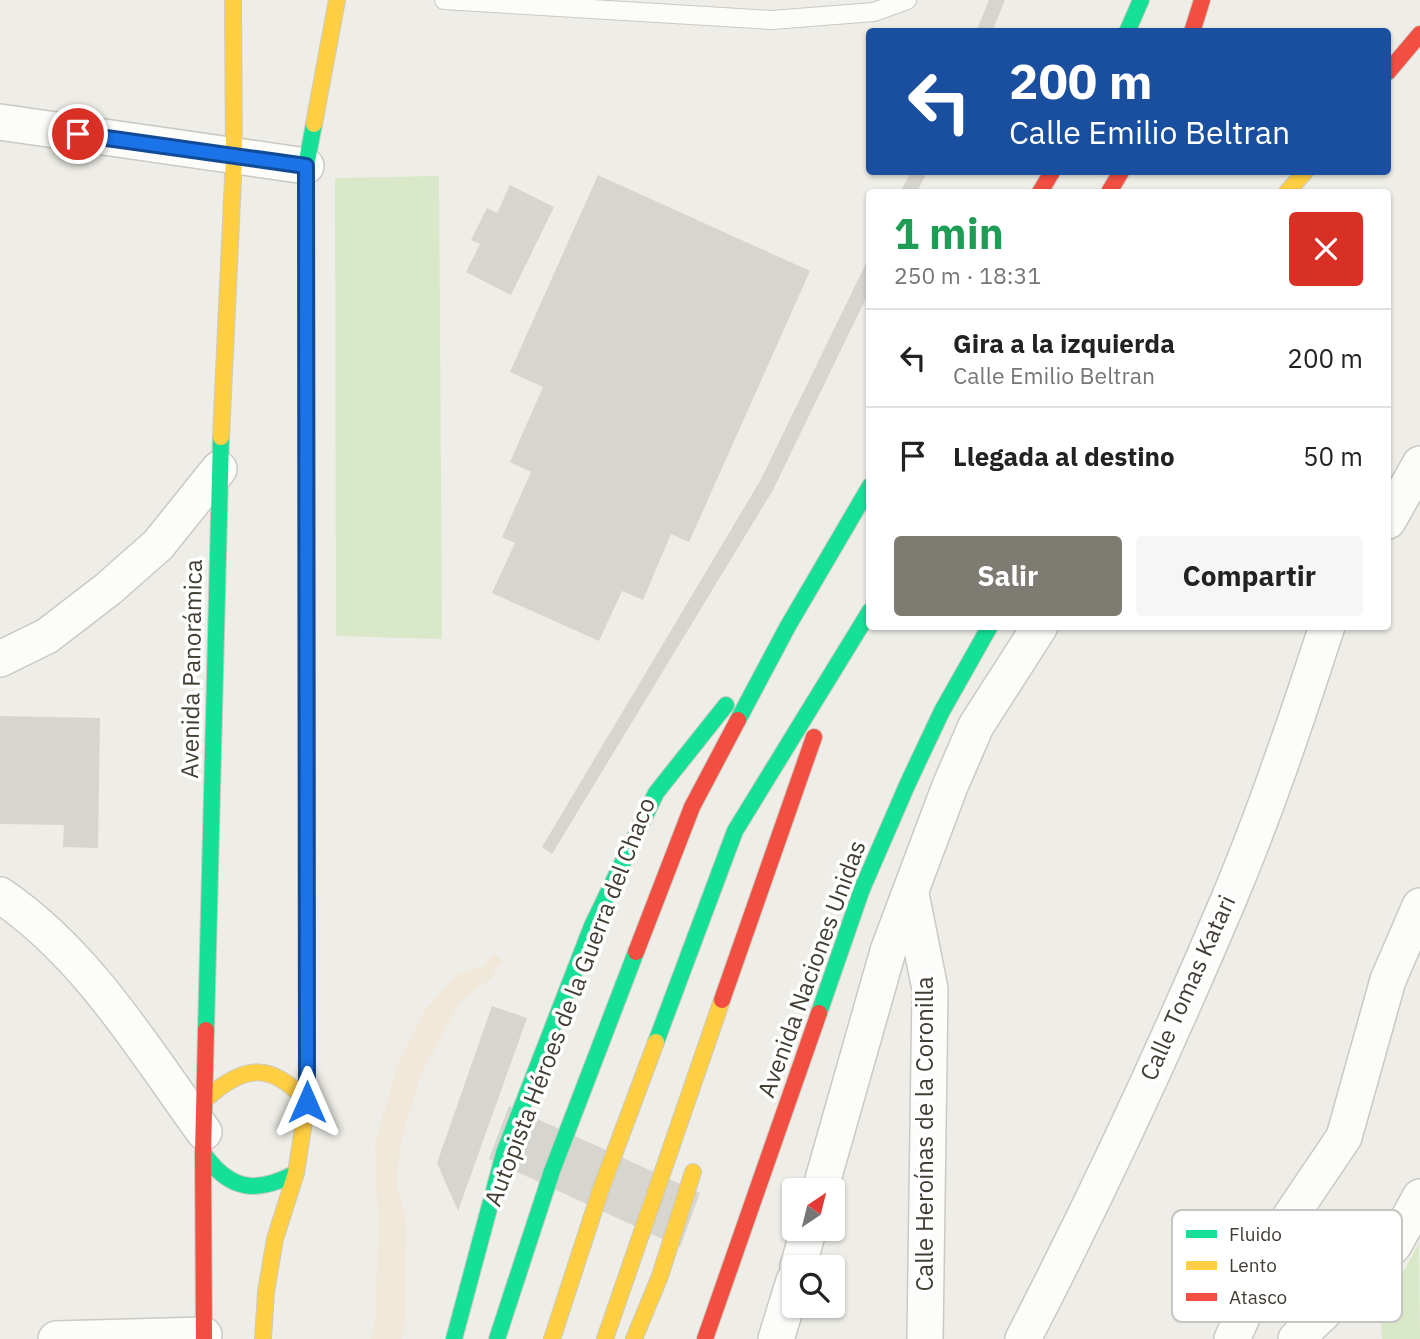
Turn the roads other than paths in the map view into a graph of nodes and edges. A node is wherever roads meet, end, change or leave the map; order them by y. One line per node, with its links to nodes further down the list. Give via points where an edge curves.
1 (233, 0): 12 (main road, Avenida Panorámica)
2 (337, 0): 13 (main road)
3 (444, 0): 4 (lane, via 772,20 874,12)
4 (906, 0)
5 (1141, 0): 7 (main road)
6 (1202, 0): 8 (main road)
7 (1129, 28)
8 (1193, 28)
9 (1420, 34): 10 (main road)
10 (1391, 68)
11 (0, 122): 12 (street)
12 (234, 157): 13 (street); 17 (main road, Avenida Panorámica)
13 (306, 166): 35 (main road)
14 (1302, 175): 15 (main road)
15 (1290, 189)
16 (1420, 464): 19 (street)
17 (219, 469): 26 (street, via 158,545 108,589 47,636); 37 (main road, Avenida Panorámica)
18 (866, 493): 21 (main road, Autopista Héroes de la Guerra del Chaco)
19 (1391, 516)
20 (866, 618): 25 (main road)
21 (788, 626): 27 (main road, Autopista Héroes de la Guerra del Chaco); 30 (main road, Autopista Héroes de la Guerra del Chaco); 34 (main road, Autopista Héroes de la Guerra del Chaco, via 656,793 592,926); 53 (main road, Autopista Héroes de la Guerra del Chaco, via 692,807 552,1171)
22 (988, 630): 57 (main road, Avenida Naciones Unidas, via 937,723 862,889)
23 (1038, 630): 31 (street, via 976,726)
24 (1326, 630): 60 (street, Calle Tomas Katari, via 1286,752 1228,900 1077,1234)
25 (844, 656): 28 (main road); 29 (main road); 54 (main road, via 735,831 601,1189); 55 (main road, via 772,848 654,1208)
26 (0, 659)
27 (682, 786)
28 (766, 810)
29 (796, 838)
30 (696, 840)
31 (911, 894): 41 (street, via 888,951); 59 (street, Calle Heroínas de la Coronilla, via 930,989)
32 (0, 895): 37 (street, via 51,936 97,985)
33 (1420, 906): 43 (street, via 1388,980 1345,1137)
34 (560, 1012): 36 (lane); 45 (main road, Autopista Héroes de la Guerra del Chaco, via 504,1153)
35 (307, 1102): 37 (main road, via 295,1086 279,1076 260,1071 240,1073 223,1082); 40 (main road)
36 (504, 1104)
37 (205, 1128): 40 (main road, via 211,1166 225,1178 261,1188); 49 (main road, Avenida Panorámica)
38 (699, 1152): 56 (main road, via 660,1276)
39 (481, 1172): 45 (lane)
40 (296, 1173): 51 (main road, via 275,1239)
41 (823, 1178)
42 (1420, 1197): 44 (street)
43 (1295, 1210)
44 (1402, 1230)
45 (469, 1281): 52 (main road, Autopista Héroes de la Guerra del Chaco)
46 (783, 1318): 58 (street)
47 (1240, 1322): 61 (street)
48 (1314, 1322): 62 (street)
49 (204, 1337): 50 (street)
50 (56, 1339)
51 (263, 1339)
52 (454, 1339)
53 (497, 1339)
54 (552, 1339)
55 (605, 1339)
56 (634, 1339)
57 (705, 1339)
58 (776, 1339)
59 (925, 1339)
60 (1023, 1339)
61 (1232, 1339)
62 (1296, 1339)

